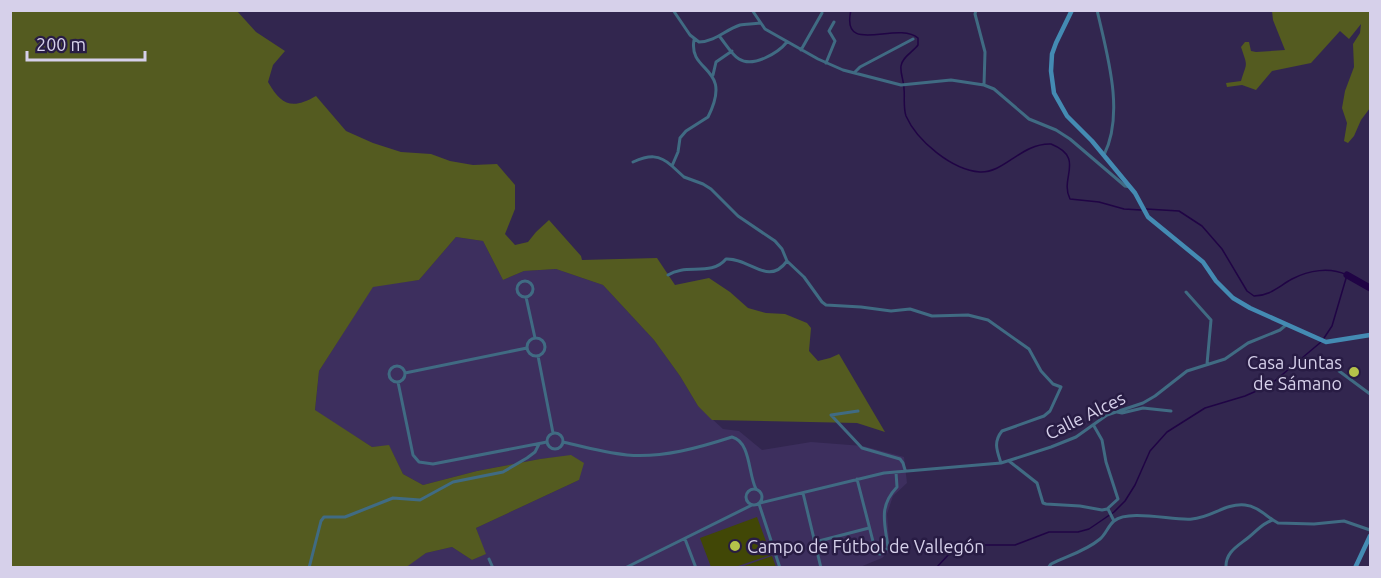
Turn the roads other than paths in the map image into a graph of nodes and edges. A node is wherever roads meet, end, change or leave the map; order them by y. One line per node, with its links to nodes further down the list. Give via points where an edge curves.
1 (673, 10): 11 (street)
2 (752, 10): 8 (street)
3 (976, 10): 18 (street, via 985,52)
4 (1072, 10): 19 (street, via 1052,54 1054,93 1067,116)
5 (1097, 10): 19 (street, via 1111,76 1114,115)
6 (822, 13): 13 (street)
7 (834, 22): 15 (street, via 829,31 835,41)
8 (760, 23): 9 (street, via 742,25); 12 (street)
9 (720, 37): 11 (street); 14 (street)
10 (913, 39): 16 (street)
11 (694, 40): 17 (street, via 698,59)
12 (787, 42): 13 (street); 14 (street, via 773,56 748,62 738,59)
13 (801, 50): 15 (street)
14 (732, 51): 17 (street, via 716,62)
15 (826, 63): 16 (street)
16 (855, 72): 18 (street, via 901,85 951,80)
17 (712, 75): 21 (street, via 718,87 712,109 708,117 680,138)
18 (984, 85): 22 (street, via 1004,95 1029,119 1063,134)
19 (1104, 155): 22 (street)
20 (633, 162): 21 (street, via 658,156)
21 (672, 166): 23 (street, via 684,177 711,189 738,216 775,241)
22 (1131, 188): 27 (street, via 1153,222 1203,262 1233,298)
23 (787, 261): 24 (street, via 775,273 726,259 707,269 680,269); 46 (street, via 826,305 910,309 932,316 968,315 988,320 1029,349 1046,378 1061,387 1044,416 998,436 996,449)
24 (668, 275)
25 (1186, 292): 32 (street, via 1211,320)
26 (526, 297): 26 (street, via 533,288 524,281 517,290); 29 (street)
27 (1286, 325): 28 (street, via 1332,342); 32 (street, Calle Alces, via 1225,359)
28 (1370, 336)
29 (535, 338): 30 (street); 31 (street, via 545,346)
30 (527, 348): 31 (street); 34 (street)
31 (538, 356): 41 (street)
32 (1207, 364): 39 (street, Calle Alces, via 1186,371 1143,403)
33 (1340, 371): 36 (street)
34 (405, 373): 35 (street); 35 (street, via 400,366 390,369 390,379)
35 (398, 382): 44 (street, via 413,455 422,464)
36 (1371, 394)
37 (858, 411): 47 (street, via 831,415 862,448 900,459)
38 (1171, 411): 39 (street, via 1143,408)
39 (1115, 412): 40 (street, Calle Alces)
40 (1094, 425): 45 (street, Calle Alces, via 1065,442); 58 (street, via 1118,499)
41 (553, 433): 42 (street); 43 (street, via 561,435)
42 (547, 442): 43 (street, via 555,449); 44 (street)
43 (563, 442): 49 (street, via 629,455 696,449 732,437 744,447)
44 (539, 444): 68 (street, via 527,458 503,472 453,482 420,500 393,498 345,517 324,517)
45 (1009, 461): 46 (street, Calle Alces); 58 (street, via 1035,480 1043,503)
46 (1001, 464): 47 (street, Calle Alces)
47 (905, 470): 48 (street, Calle Alces)
48 (896, 472): 50 (street, Calle Alces); 62 (street, via 897,487 884,508 888,548 884,552 876,553)
49 (751, 479): 51 (street); 52 (street)
50 (857, 479): 53 (street, Calle Alces); 62 (street)
51 (756, 489): 52 (street); 54 (street)
52 (750, 490): 55 (street)
53 (803, 493): 56 (street, Calle Alces); 66 (street)
54 (762, 497): 56 (street); 57 (street)
55 (747, 501): 57 (street); 59 (street)
56 (770, 501): 57 (street, Calle Alces)
57 (757, 504): 59 (street, Calle Alces); 72 (street)
58 (1108, 510): 60 (street)
59 (739, 513): 65 (street, Calle Alces)
60 (1113, 519): 61 (street, via 1149,516 1191,520 1243,505); 74 (street, via 1103,537 1093,545)
61 (1273, 520): 63 (street, via 1314,524 1344,521); 75 (street, via 1260,526 1231,552)
62 (869, 528): 66 (street)
63 (1371, 530)
64 (1371, 536): 76 (street)
65 (685, 538): 70 (street, Calle Alces); 71 (street)
66 (814, 542): 73 (street)
67 (489, 558): 69 (street)
68 (309, 567)
69 (493, 567)
70 (624, 567)
71 (695, 567)
72 (780, 567)
73 (821, 567)
74 (1048, 567)
75 (1226, 567)
76 (1355, 567)

